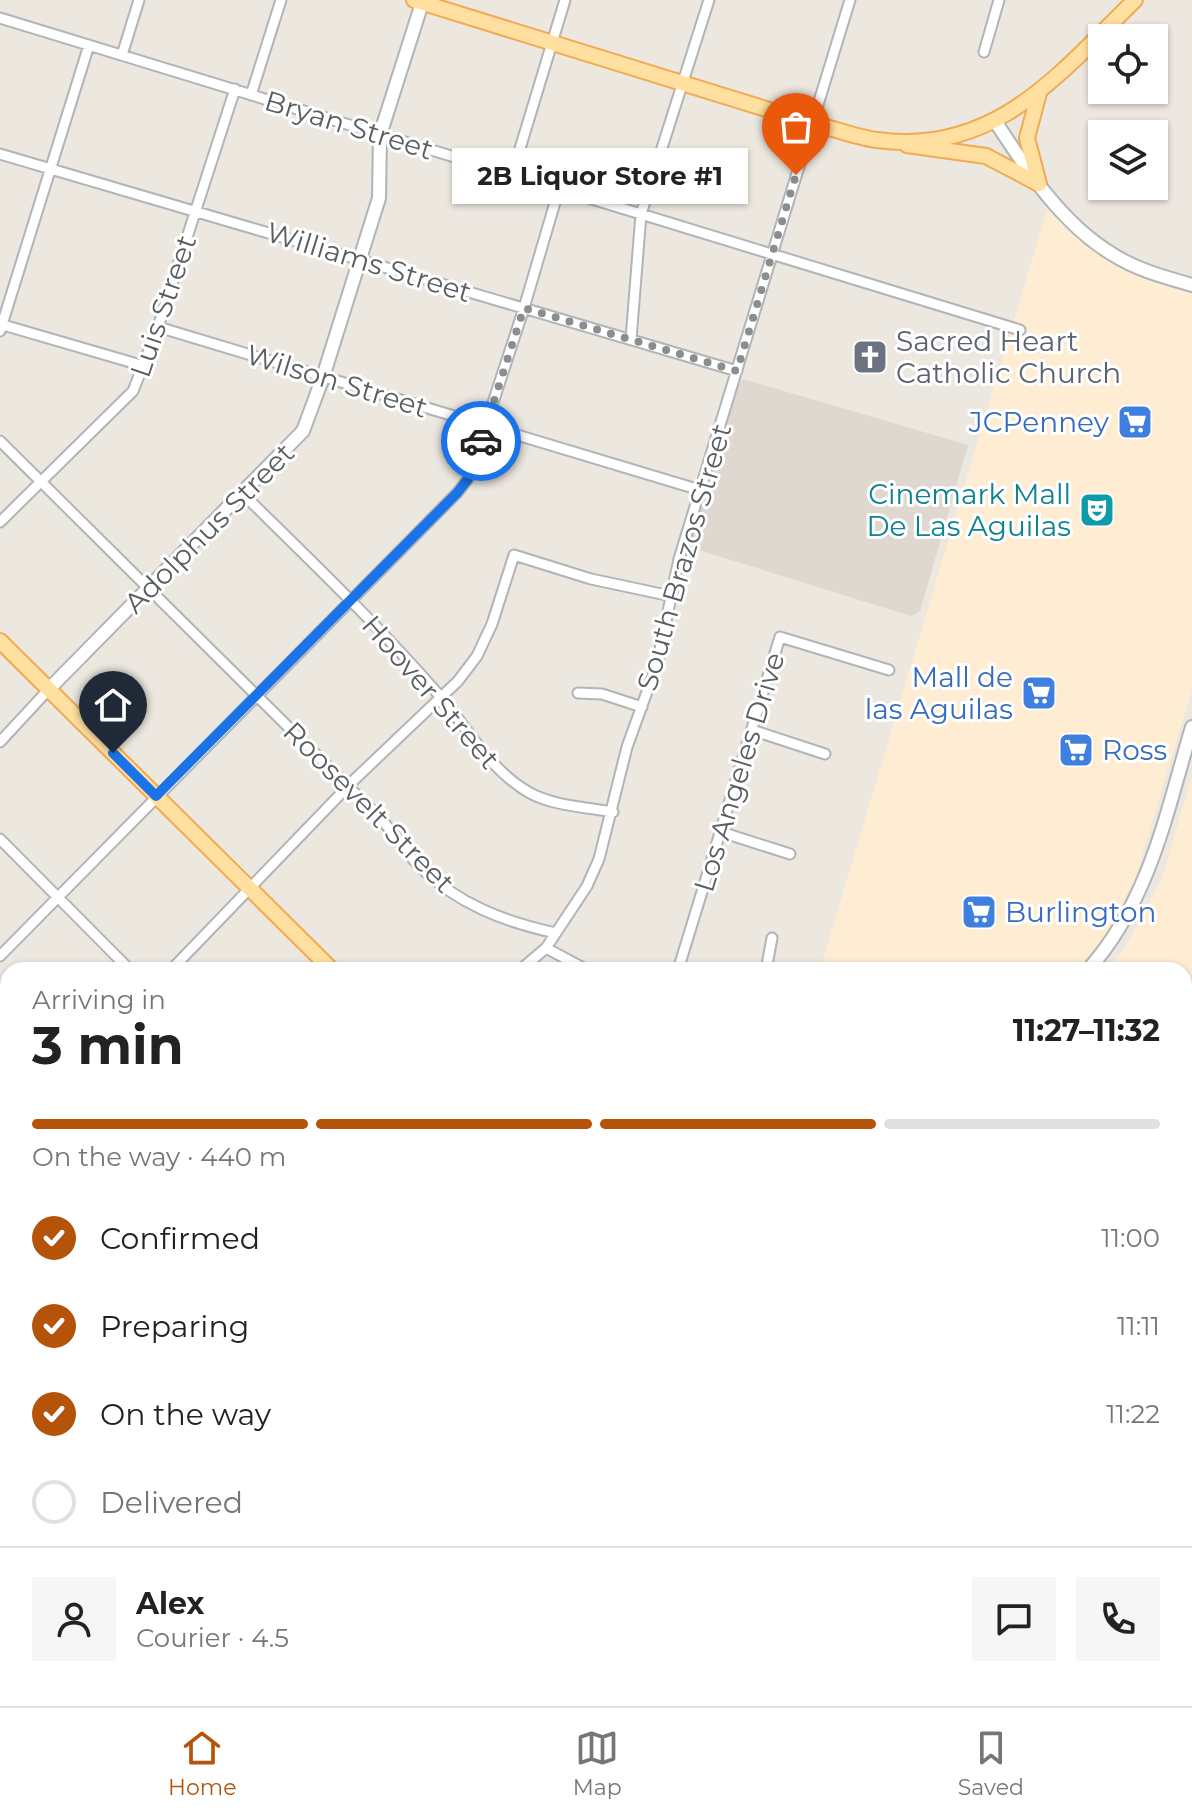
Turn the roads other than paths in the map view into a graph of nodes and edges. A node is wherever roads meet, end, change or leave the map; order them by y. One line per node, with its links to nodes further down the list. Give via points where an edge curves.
1 (139, 0): 13 (street)
2 (281, 0): 17 (street)
3 (565, 0): 10 (street)
4 (709, 0): 14 (street)
5 (850, 0): 19 (street, South Brazos Street)
6 (999, 0): 12 (street)
7 (1135, 0): 16 (main road)
8 (420, 1): 10 (main road); 20 (street, Adolphus Street)
9 (0, 18): 11 (street, Bryan Street)
10 (551, 42): 14 (main road); 24 (street)
11 (89, 45): 13 (street, Bryan Street); 23 (street)
12 (984, 52)
13 (122, 55): 15 (street, Bryan Street)
14 (683, 83): 19 (main road); 28 (street)
15 (235, 89): 17 (street, Bryan Street); 27 (street, Luis Street)
16 (1039, 93): 18 (main road); 25 (main road, via 1027,138)
17 (251, 95): 20 (street, Bryan Street)
18 (995, 121): 21 (main road, via 940,138); 25 (street)
19 (811, 123): 21 (main road); 29 (street, South Brazos Street)
20 (380, 135): 24 (street, Bryan Street); 30 (street, Adolphus Street, via 379,198)
21 (877, 140): 25 (main road, via 986,156)
22 (0, 154): 23 (street, Williams Street)
23 (50, 168): 27 (street, Williams Street); 33 (street)
24 (512, 175): 26 (street, Bryan Street)
25 (1039, 184): 31 (street, via 1075,227 1112,254)
26 (559, 189): 28 (street, Bryan Street); 32 (street)
27 (196, 210): 30 (street, Williams Street); 34 (street, Luis Street)
28 (641, 214): 29 (street, Bryan Street); 36 (street)
29 (773, 253): 35 (street, Bryan Street); 38 (street, South Brazos Street)
30 (361, 258): 32 (street, Williams Street); 39 (street, Adolphus Street)
31 (1192, 285)
32 (524, 308): 36 (street, Williams Street); 40 (street)
33 (1, 327): 37 (street)
34 (158, 327): 37 (street, Luis Street); 39 (street, Wilson Street)
35 (1020, 330)
36 (631, 339): 38 (street, Williams Street)
37 (144, 366): 42 (street, Luis Street, via 133,391)
38 (737, 371): 43 (street, South Brazos Street)
39 (323, 377): 40 (street, Wilson Street); 44 (street, Adolphus Street, via 303,431)
40 (486, 426): 43 (street, Wilson Street); 48 (street, via 468,479)
41 (0, 441): 42 (street, Roosevelt Street)
42 (41, 483): 45 (street, Luis Street); 46 (street, Roosevelt Street)
43 (700, 490): 47 (street, South Brazos Street)
44 (242, 493): 46 (street, Adolphus Street); 48 (street, Hoover Street)
45 (0, 522)
46 (149, 588): 51 (street, Adolphus Street); 53 (street, Roosevelt Street)
47 (671, 596): 54 (street, via 514,555 477,656); 55 (street, South Brazos Street)
48 (350, 600): 53 (street); 54 (street, Hoover Street)
49 (0, 641): 51 (main road)
50 (889, 670): 57 (street, Los Angeles Drive, via 780,637)
51 (49, 689): 58 (street, Adolphus Street); 61 (main road)
52 (578, 693): 55 (street, via 602,694)
53 (256, 695): 60 (street, Roosevelt Street); 61 (street)
54 (440, 696): 60 (street); 62 (street, Hoover Street, via 496,769 531,793 560,804)
55 (642, 707): 62 (street, South Brazos Street)
56 (1192, 727): 79 (street, via 1139,895)
57 (752, 730): 59 (street); 63 (street, Los Angeles Drive)
58 (0, 742)
59 (825, 754)
60 (349, 787): 66 (street); 68 (street, Roosevelt Street, via 438,882 478,908)
61 (156, 796): 66 (main road); 67 (street)
62 (613, 812): 68 (street, South Brazos Street, via 587,886)
63 (721, 832): 65 (street); 77 (street, Los Angeles Drive)
64 (0, 839): 67 (street)
65 (790, 854)
66 (250, 888): 73 (street); 74 (main road)
67 (58, 898): 71 (street); 72 (street)
68 (556, 933): 70 (street, South Brazos Street)
69 (772, 938): 78 (street)
70 (546, 948): 75 (street, South Brazos Street); 76 (street)
71 (0, 956)
72 (122, 962)
73 (179, 962)
74 (324, 962)
75 (529, 962)
76 (572, 962)
77 (680, 962)
78 (768, 962)
79 (1094, 962)

